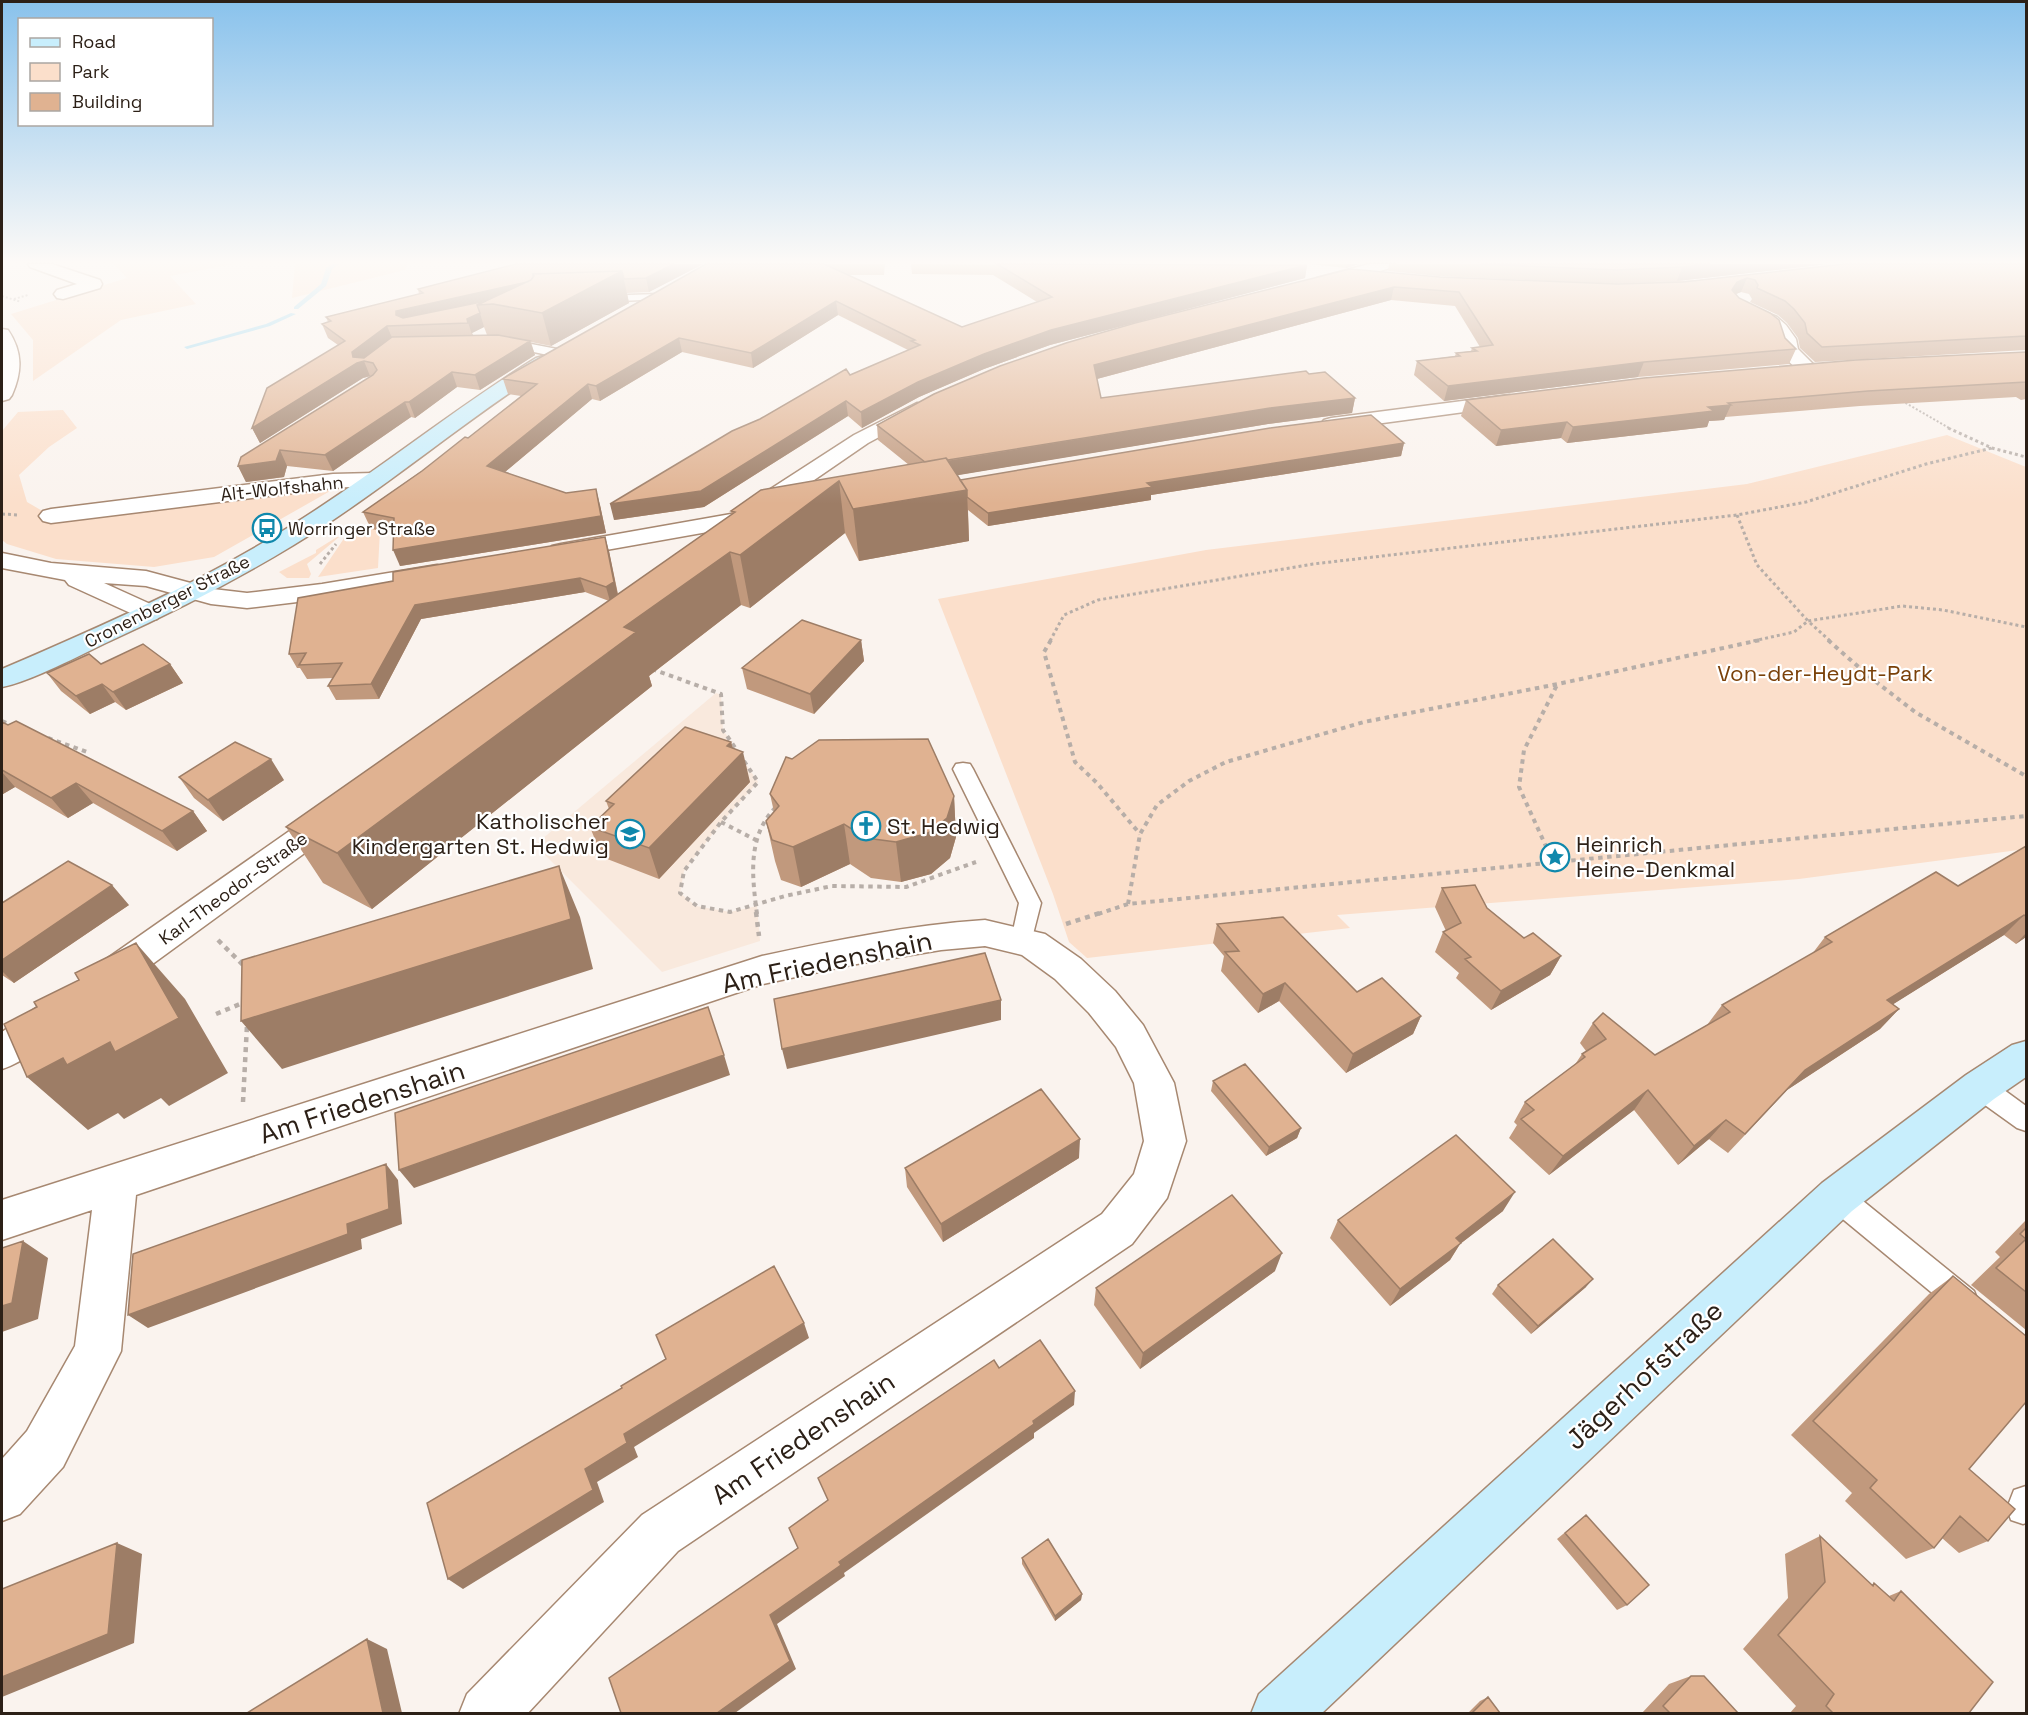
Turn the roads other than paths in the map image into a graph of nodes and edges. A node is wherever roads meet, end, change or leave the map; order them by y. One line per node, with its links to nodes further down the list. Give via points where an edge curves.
1 (7, 344): 7 (street, via 11,354 9,380)
2 (509, 344): 5 (lane)
3 (574, 344): 5 (main road, Cronenberger Straße)
4 (1788, 344): 6 (street, via 1789,351 1819,370)
5 (557, 353): 13 (main road, Cronenberger Straße)
6 (1787, 372)
7 (2, 395)
8 (1534, 398): 10 (street)
9 (938, 399): 12 (street, via 861,439)
10 (1314, 426)
11 (231, 472): 15 (street, Alt-Wolfshahn)
12 (801, 479): 14 (street); 18 (street)
13 (374, 480): 15 (street, Alt-Wolfshahn, via 333,481); 24 (main road, Cronenberger Straße, via 315,521)
14 (825, 493)
15 (191, 498): 17 (street, Alt-Wolfshahn)
16 (790, 512): 18 (street)
17 (51, 516)
18 (736, 520): 19 (street); 21 (street)
19 (540, 554)
20 (2, 560): 23 (street, via 30,570)
21 (686, 560)
22 (459, 568): 24 (street, via 274,598 235,600)
23 (66, 574): 24 (street, via 134,577); 25 (street)
24 (191, 591): 25 (main road, Cronenberger Straße)
25 (148, 613): 26 (main road, Cronenberger Straße)
26 (2, 679)
27 (963, 769): 29 (lane, via 1030,903)
28 (356, 799): 30 (street, Karl-Theodor-Straße)
29 (1027, 942): 34 (street, Am Friedenshain, via 985,933 941,936 762,970); 39 (street, Am Friedenshain, via 1068,969 1130,1036 1154,1083 1165,1141 1152,1184 1116,1229 660,1533)
30 (2, 1053)
31 (2026, 1057): 32 (main road, Jägerhofstraße)
32 (1980, 1088): 33 (lane); 35 (main road, Jägerhofstraße)
33 (2026, 1120)
34 (116, 1182): 36 (street, Am Friedenshain); 38 (street, via 98,1351 45,1449)
35 (1837, 1197): 37 (lane); 40 (main road, Jägerhofstraße)
36 (2, 1220)
37 (1981, 1315)
38 (2, 1496)
39 (487, 1713)
40 (1279, 1713)

